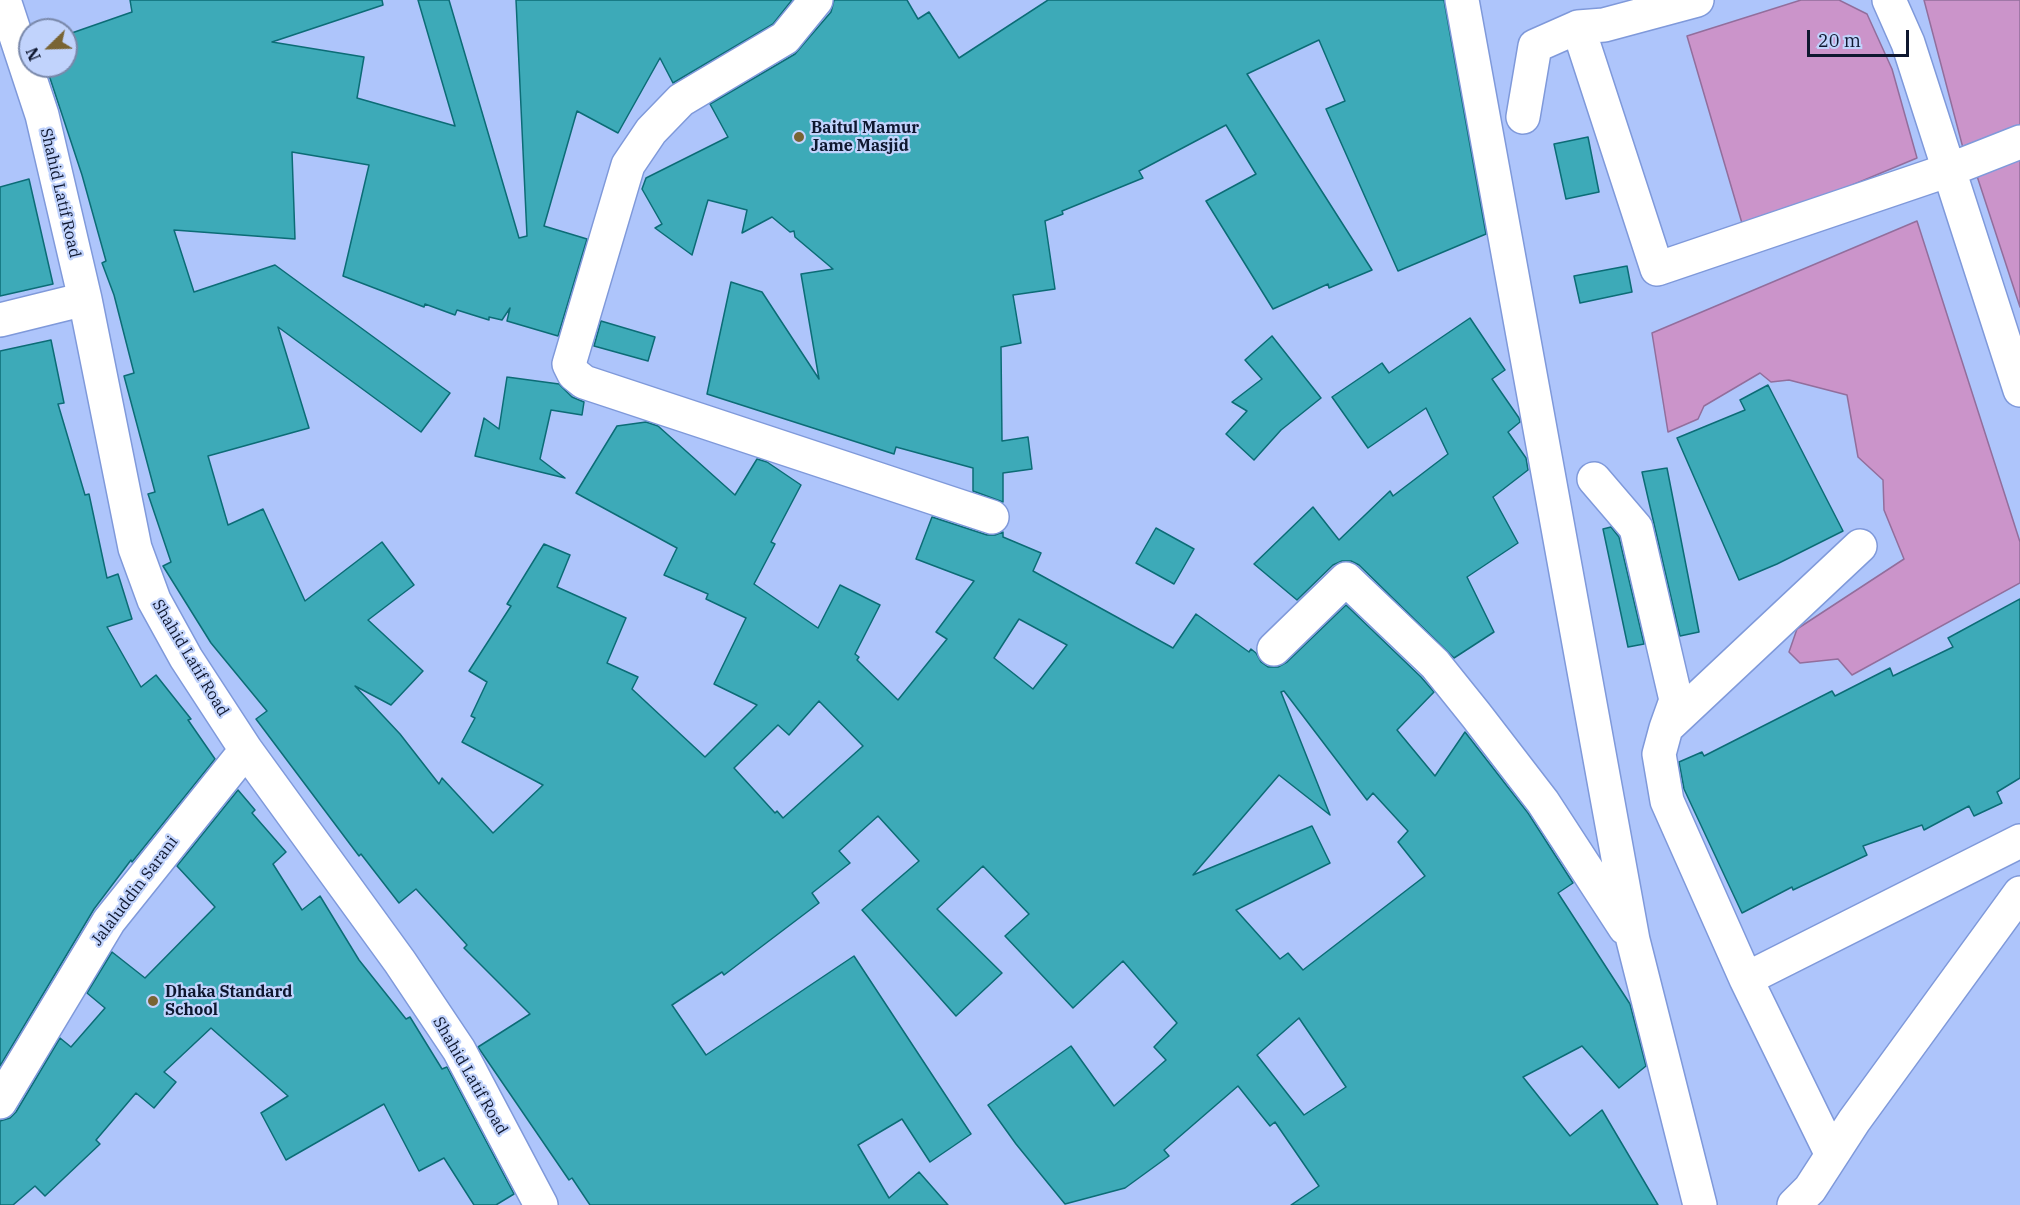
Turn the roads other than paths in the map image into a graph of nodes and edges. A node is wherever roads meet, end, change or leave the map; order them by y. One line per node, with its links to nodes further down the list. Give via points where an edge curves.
1 (816, 0): 14 (street, via 785,38 681,100 651,131 628,165 569,364 584,382)
2 (1462, 0): 21 (street)
3 (1697, 0): 6 (street, via 1604,26)
4 (1889, 0): 9 (street, via 1908,43)
5 (7, 1): 10 (street, Shahid Latif Road, via 42,115)
6 (1578, 27): 7 (street, via 1535,46); 9 (street, via 1657,269)
7 (1523, 117)
8 (2020, 142): 9 (street)
9 (1949, 170): 12 (street)
10 (85, 299): 11 (street); 18 (street, Shahid Latif Road, via 135,548 154,600 186,658)
11 (0, 320)
12 (2020, 390)
13 (1594, 478): 17 (street, via 1636,528 1676,700)
14 (992, 517)
15 (1860, 546): 17 (street)
16 (1274, 649): 21 (street, via 1346,579 1435,664 1476,715 1543,802)
17 (1666, 728): 22 (street, via 1659,754 1667,801)
18 (246, 750): 23 (street, Jalaluddin Sarani, via 109,921); 25 (street, Shahid Latif Road, via 459,1050)
19 (2020, 841): 22 (street)
20 (2020, 893): 24 (street)
21 (1633, 940): 26 (street)
22 (1746, 979): 24 (street)
23 (4, 1084)
24 (1832, 1155): 27 (street, via 1810,1189)
25 (541, 1205)
26 (1700, 1205)
27 (1794, 1205)

